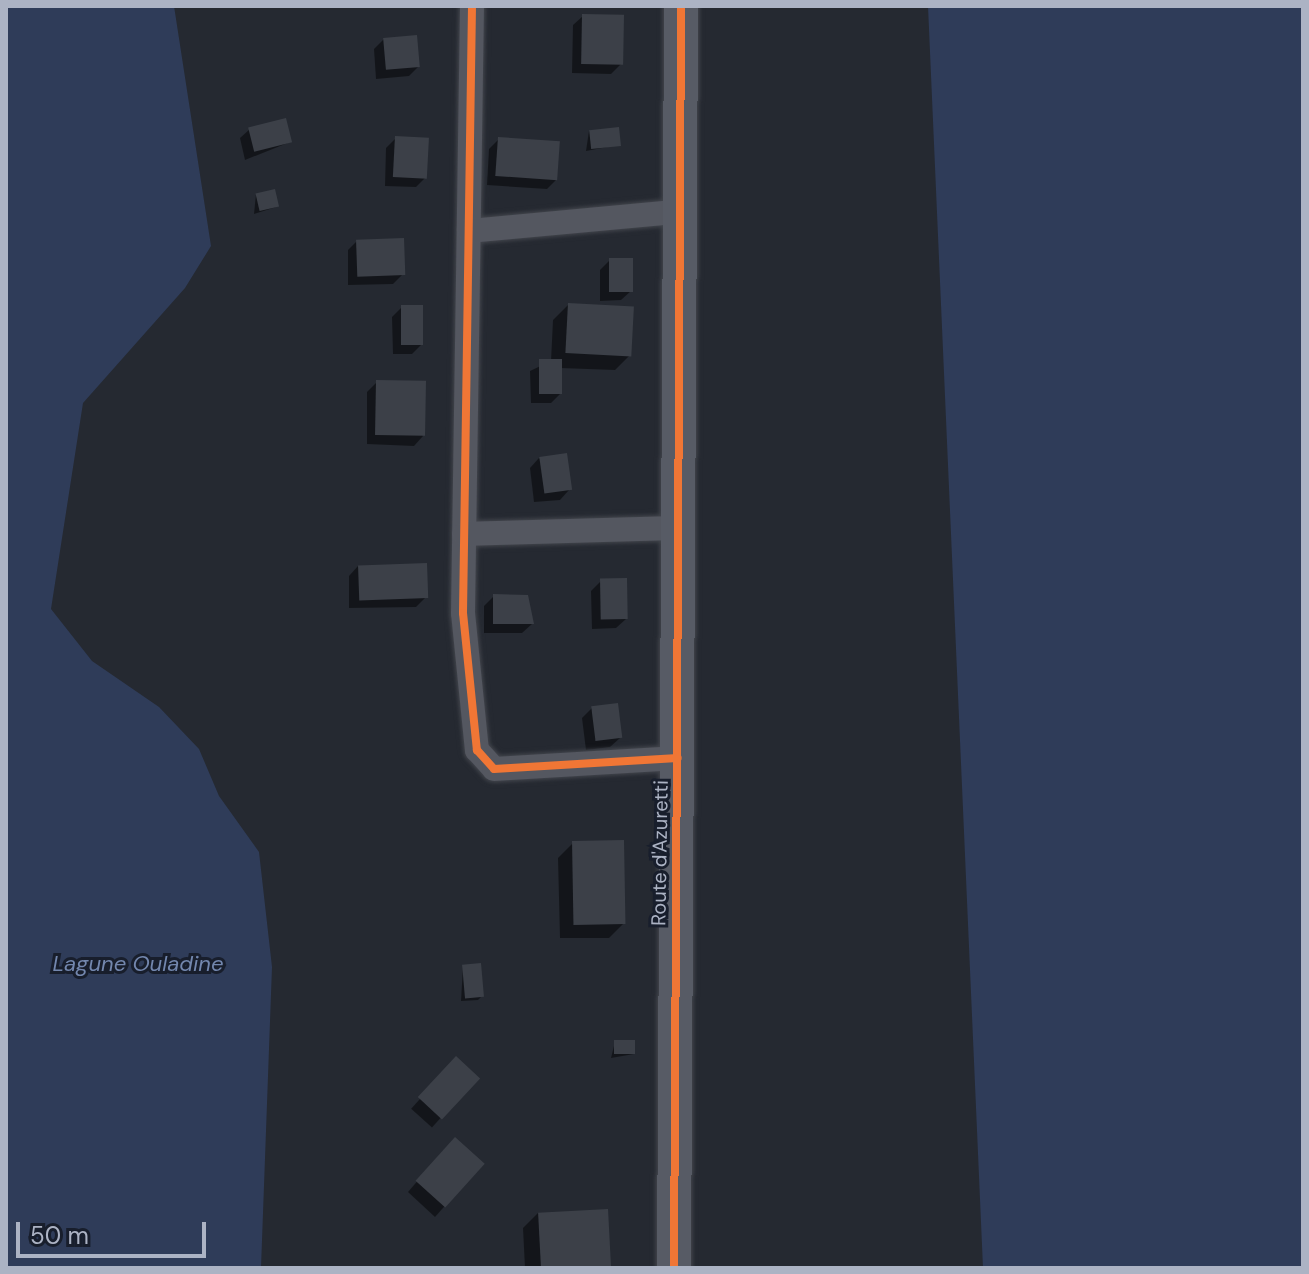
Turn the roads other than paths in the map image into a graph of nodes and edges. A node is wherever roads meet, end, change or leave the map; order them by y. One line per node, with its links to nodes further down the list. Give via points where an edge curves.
1 (472, 6): 4 (street)
2 (681, 6): 3 (street, Route d'Azuretti)
3 (684, 211): 4 (street); 5 (street, Route d'Azuretti)
4 (469, 231): 6 (street)
5 (681, 528): 6 (street); 7 (street, Route d'Azuretti)
6 (464, 534): 7 (street, via 463,613 477,750 494,769)
7 (678, 758): 8 (street, Route d'Azuretti)
8 (674, 1268)

